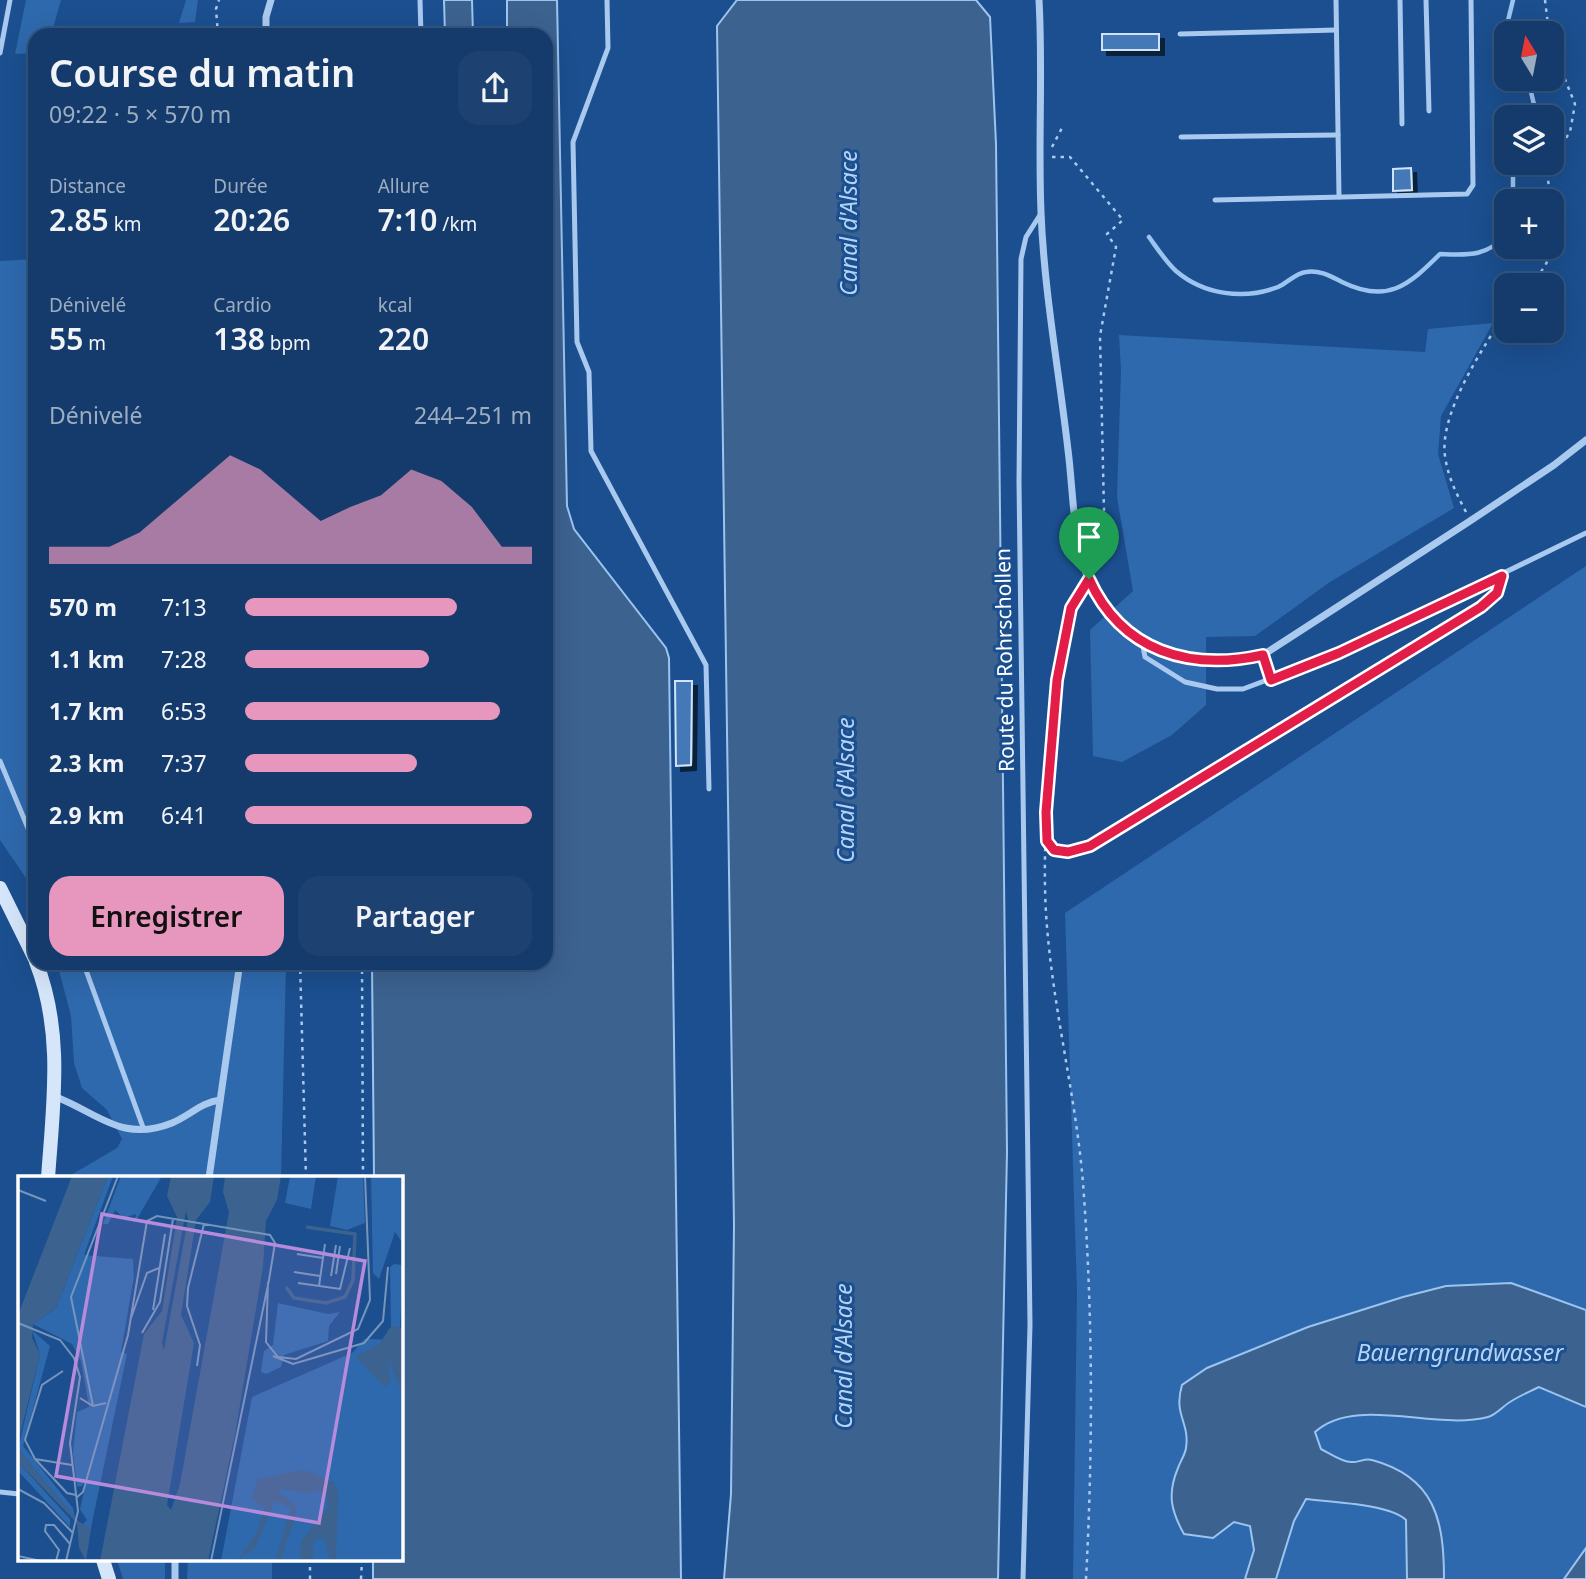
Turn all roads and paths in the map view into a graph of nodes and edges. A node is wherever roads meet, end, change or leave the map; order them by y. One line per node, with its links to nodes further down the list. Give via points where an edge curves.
1 (10, 0): 18 (lane)
2 (219, 0): 13 (path)
3 (271, 0): 14 (street)
4 (420, 0): 15 (lane)
5 (607, 0): 41 (lane, via 608,48 573,142 577,342 589,372 592,451 706,665)
6 (1039, 0): 26 (street, Route du Rohrschollen, via 1039,127)
7 (1336, 0): 16 (lane)
8 (1400, 0): 21 (lane)
9 (1426, 0): 20 (lane)
10 (1471, 0): 27 (lane, via 1473,185 1466,194 1455,196)
11 (1545, 0): 12 (path)
12 (1548, 21)
13 (217, 28)
14 (266, 28)
15 (421, 28)
16 (1336, 30): 17 (lane); 23 (lane)
17 (1180, 34)
18 (0, 52)
19 (1564, 76): 25 (path, via 1576,104)
20 (1429, 111)
21 (1402, 124)
22 (1063, 125): 26 (path)
23 (1338, 135): 24 (lane); 27 (lane)
24 (1181, 137)
25 (1564, 142)
26 (1047, 155): 29 (street, Route du Rohrschollen); 34 (path, via 1069,157 1123,219 1107,234 1116,247 1100,336 1102,527 1096,548)
27 (1339, 197): 28 (lane)
28 (1215, 200)
29 (1041, 214): 34 (street); 62 (lane, Route du Rohrschollen, via 1026,237 1021,259 1019,482 1030,1325)
30 (1494, 335): 32 (path, via 1450,415 1444,452 1450,481)
31 (1586, 440): 32 (street)
32 (1470, 521): 38 (street)
33 (1586, 533): 35 (lane)
34 (1083, 557): 36 (street)
35 (1502, 576): 39 (lane); 43 (path, via 1497,593 1481,607 1090,846 1068,852 1054,850)
36 (1089, 579): 37 (street, via 1116,620); 43 (path, via 1071,608 1063,641)
37 (1142, 641): 38 (street, via 1173,656 1207,662); 39 (lane, via 1145,657 1185,682 1243,689)
38 (1263, 655): 39 (lane)
39 (1271, 680)
40 (0, 761): 42 (lane)
41 (709, 789)
42 (28, 828)
43 (1047, 841): 63 (path, via 1047,926 1083,1181 1091,1485)
44 (0, 888): 45 (street)
45 (28, 945)
46 (38, 970): 51 (street, via 54,1029)
47 (86, 970): 53 (lane)
48 (239, 970): 52 (street)
49 (300, 970): 56 (path)
50 (362, 970): 57 (path)
51 (56, 1097): 53 (street, via 105,1124); 54 (street)
52 (220, 1100): 53 (street, via 209,1101 187,1117); 55 (street)
53 (144, 1130)
54 (48, 1176)
55 (209, 1176)
56 (306, 1176)
57 (363, 1176)
58 (0, 1492): 59 (lane)
59 (18, 1494)
60 (104, 1562): 61 (street)
61 (109, 1579)
62 (1023, 1579)
63 (1086, 1579)

